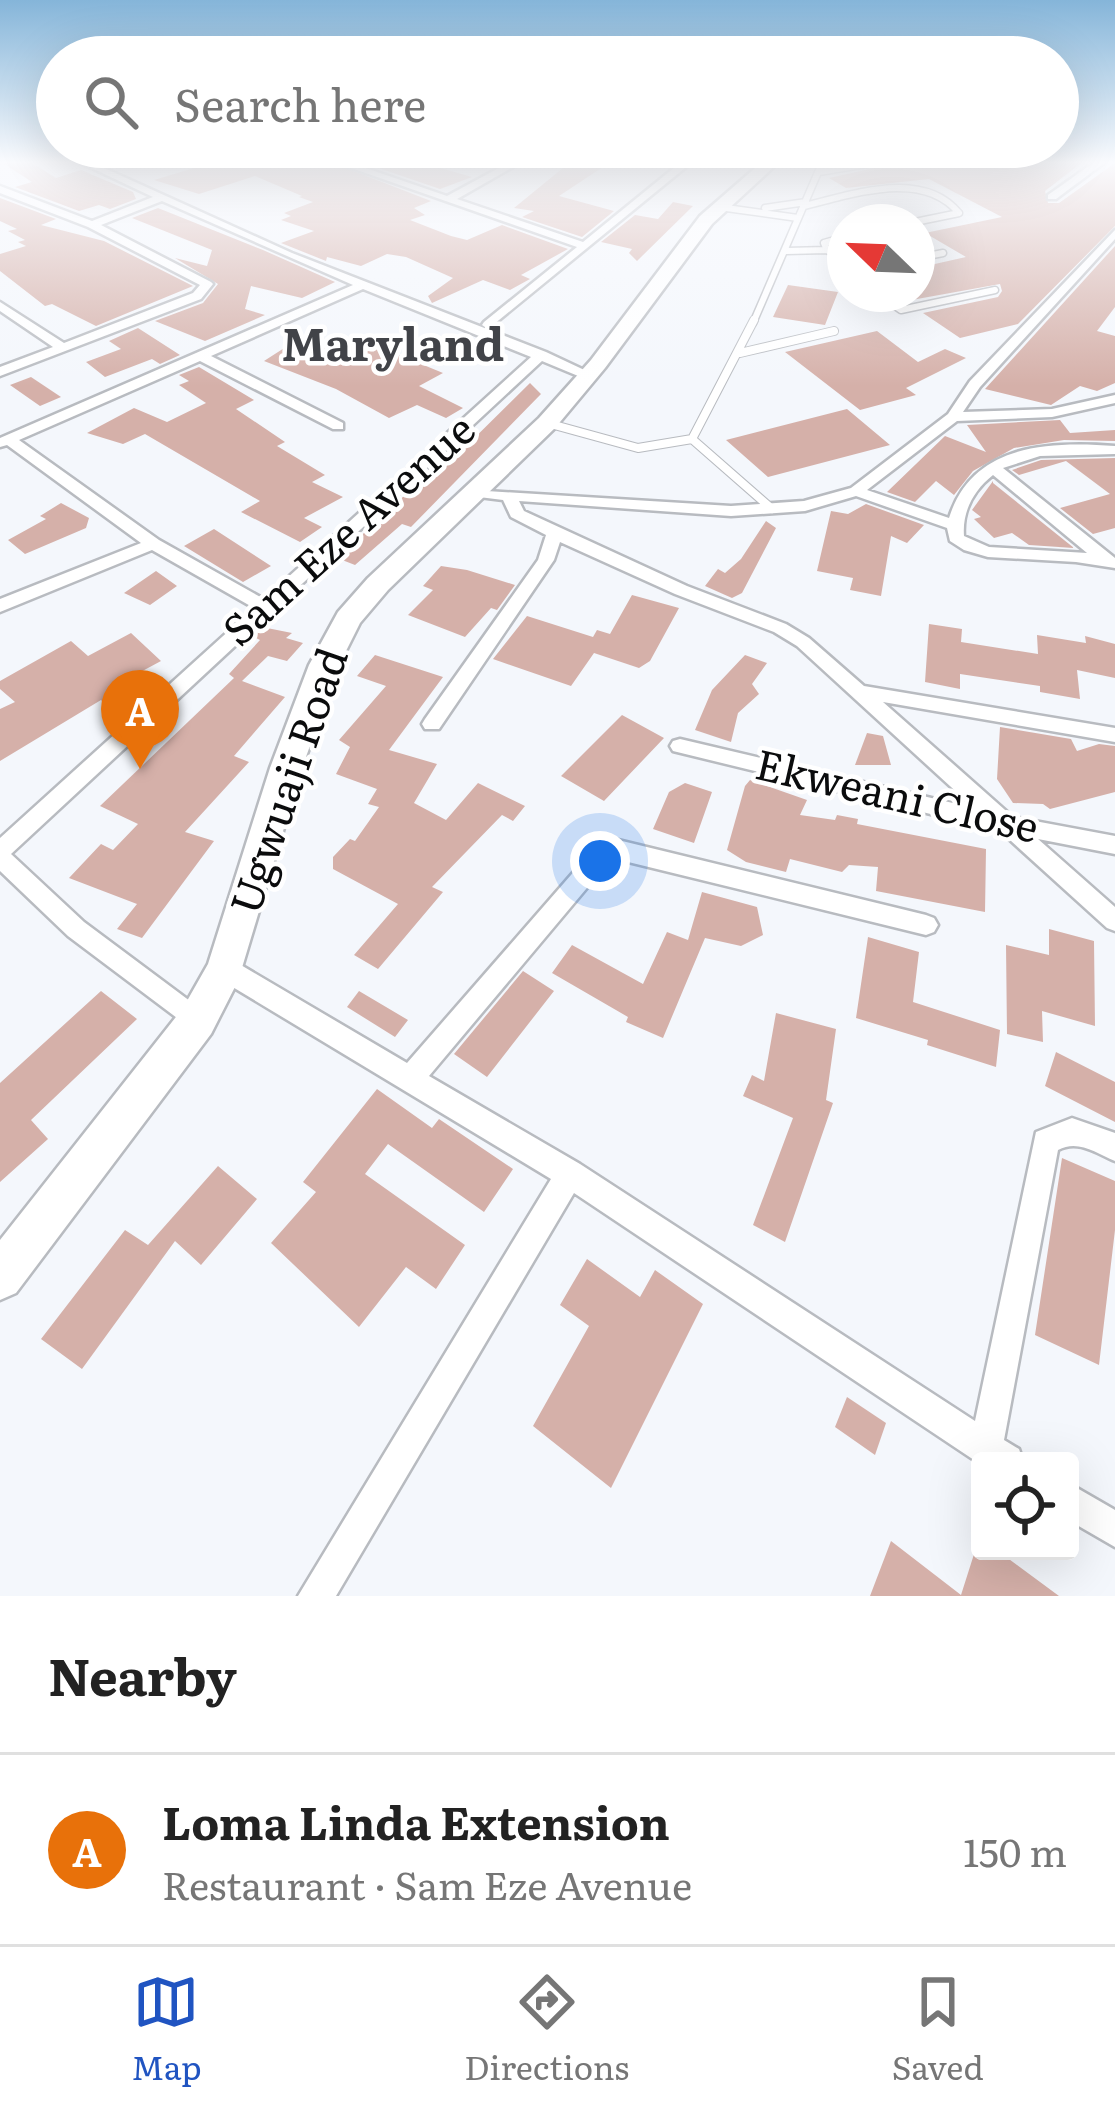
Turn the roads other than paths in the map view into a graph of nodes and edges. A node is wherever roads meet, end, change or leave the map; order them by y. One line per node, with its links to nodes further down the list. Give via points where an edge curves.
1 (116, 237): 22 (street, via 207,284 197,296)
2 (257, 237): 13 (street)
3 (261, 237): 13 (street)
4 (559, 237): 10 (street)
5 (595, 237): 10 (street)
6 (696, 237): 26 (main road, Ugwuaji Road)
7 (791, 237): 12 (lane)
8 (1111, 237): 29 (street)
9 (827, 242): 11 (lane)
10 (585, 246): 20 (street)
11 (827, 250): 12 (lane)
12 (786, 251): 23 (lane)
13 (294, 252): 16 (street); 20 (street)
14 (944, 253): 15 (lane)
15 (935, 255)
16 (363, 285): 24 (street); 25 (street)
17 (995, 290): 18 (lane)
18 (935, 303)
19 (0, 306): 22 (street)
20 (488, 325): 26 (street)
21 (834, 332): 23 (lane)
22 (62, 347): 27 (street)
23 (740, 353): 32 (lane)
24 (541, 355): 26 (street); 45 (street, Sam Eze Avenue)
25 (203, 357): 31 (street); 33 (street)
26 (593, 369): 30 (main road, Ugwuaji Road)
27 (0, 372)
28 (1115, 399): 29 (street, via 1052,413)
29 (953, 417): 36 (street)
30 (548, 423): 32 (lane, via 629,448); 37 (main road, Ugwuaji Road)
31 (338, 426)
32 (692, 439): 39 (lane)
33 (4, 441): 42 (street)
34 (1115, 450): 35 (street, via 1038,453)
35 (991, 466): 40 (street, via 958,502); 43 (street)
36 (856, 490): 39 (street); 40 (street)
37 (476, 493): 38 (street); 55 (main road, Ugwuaji Road, via 378,584 334,641)
38 (510, 497): 39 (street); 41 (street, via 518,514)
39 (772, 508)
40 (955, 525): 43 (street, via 956,538 975,549)
41 (555, 533): 46 (street, via 780,628); 47 (street, via 546,560)
42 (153, 544): 44 (street); 45 (street)
43 (1110, 561)
44 (0, 606)
45 (265, 607): 52 (street, Sam Eze Avenue)
46 (862, 692): 48 (street); 50 (street)
47 (432, 724)
48 (1115, 735)
49 (680, 746): 50 (street, Ekweani Close)
50 (1007, 824): 51 (street, Ekweani Close); 53 (street)
51 (1115, 844)
52 (0, 854): 56 (street, via 76,929)
53 (1115, 921)
54 (926, 925): 57 (street, via 606,850)
55 (225, 969): 56 (main road, Ugwuaji Road); 57 (street)
56 (197, 1021): 60 (main road, Ugwuaji Road)
57 (412, 1077): 59 (street)
58 (1115, 1147): 62 (street, via 1076,1130 1046,1142)
59 (570, 1174): 61 (street); 65 (street)
60 (0, 1277)
61 (994, 1452)
62 (997, 1452)
63 (1079, 1507): 64 (street)
64 (1115, 1530)
65 (316, 1596)

